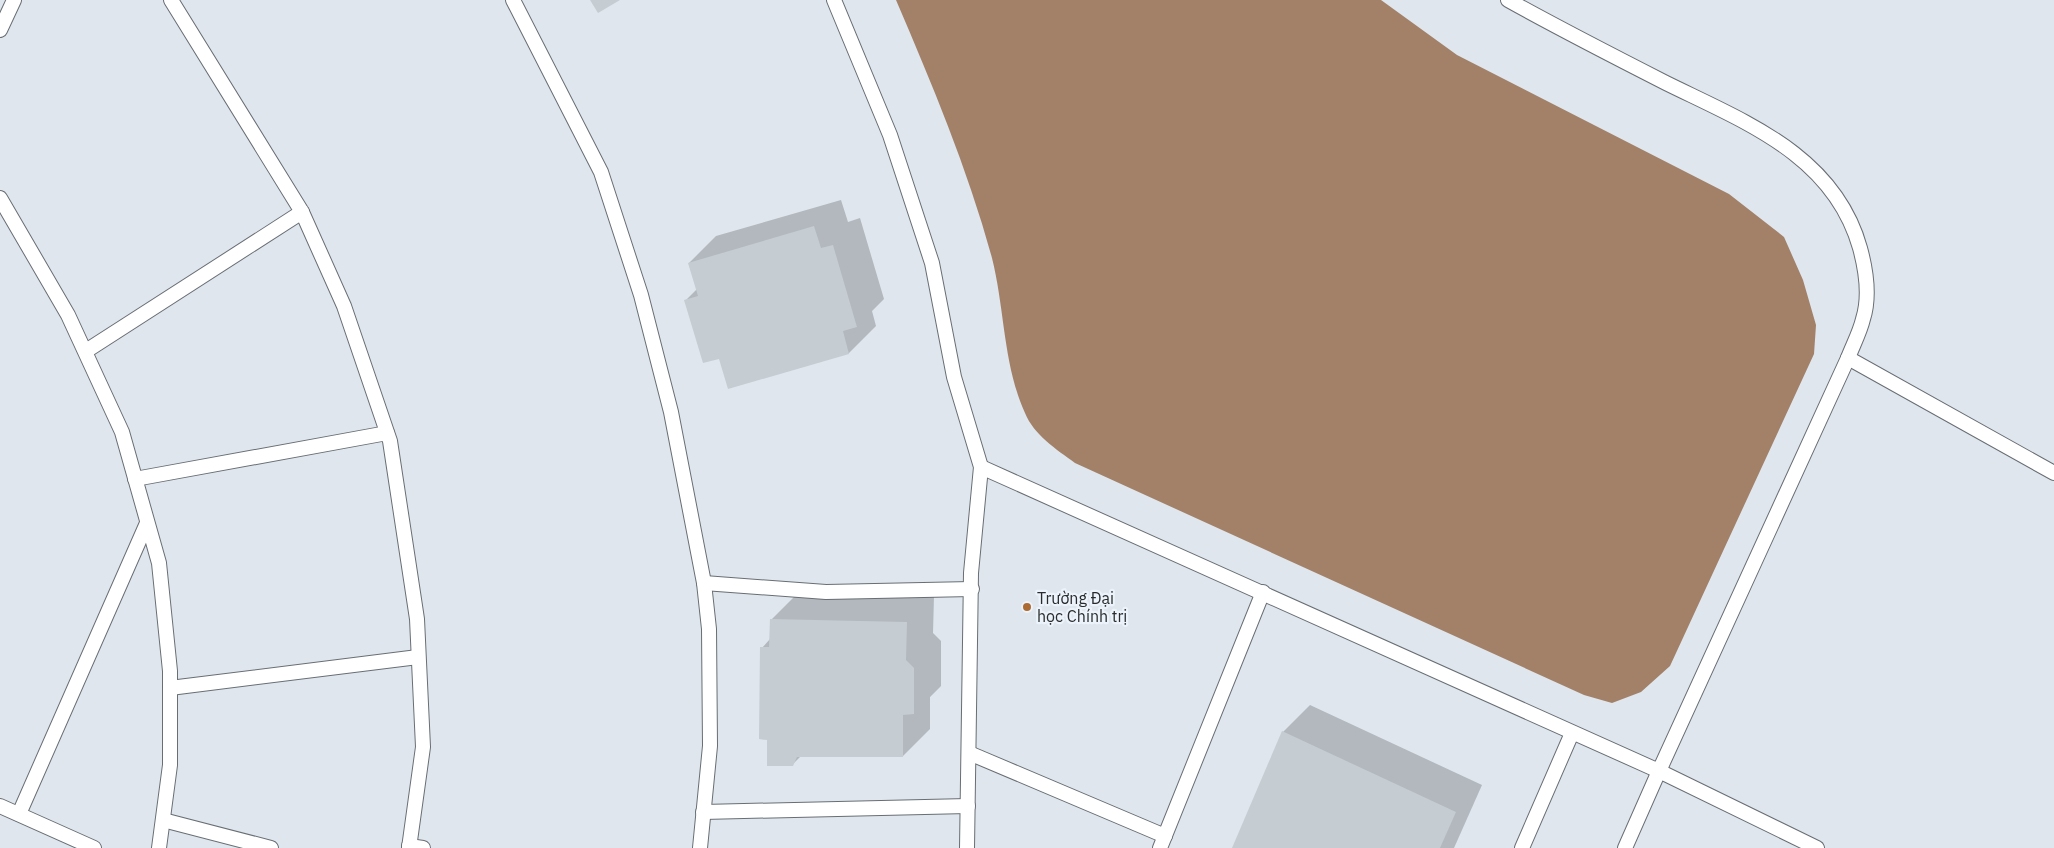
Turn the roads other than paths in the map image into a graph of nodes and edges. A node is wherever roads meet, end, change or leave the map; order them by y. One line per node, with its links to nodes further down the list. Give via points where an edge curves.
1 (14, 0): 6 (lane)
2 (172, 0): 8 (lane)
3 (513, 0): 16 (lane, via 601,172 641,295 671,412)
4 (834, 0): 12 (lane, via 890,135 932,264 954,377)
5 (1508, 0): 10 (lane, via 1791,149 1829,186 1853,225 1867,272 1864,318)
6 (0, 30)
7 (0, 198): 9 (lane)
8 (302, 212): 9 (lane); 11 (lane, via 344,306)
9 (86, 351): 14 (lane, via 122,432)
10 (1848, 358): 13 (lane); 23 (lane)
11 (387, 433): 14 (lane); 19 (lane, via 416,619)
12 (981, 467): 17 (lane); 18 (lane)
13 (2054, 473)
14 (135, 479): 15 (lane)
15 (147, 522): 20 (lane, via 159,563); 27 (lane)
16 (704, 583): 17 (lane, via 826,592); 26 (lane, via 710,746)
17 (972, 589): 22 (lane)
18 (1263, 592): 21 (lane); 29 (lane)
19 (418, 657): 20 (lane); 30 (lane, via 423,746)
20 (170, 688): 28 (lane, via 170,765)
21 (1572, 733): 23 (lane); 37 (lane)
22 (969, 752): 25 (lane); 29 (lane)
23 (1659, 771): 38 (lane); 39 (lane)
24 (0, 806): 27 (lane)
25 (968, 806): 26 (lane); 36 (lane)
26 (704, 812): 35 (lane)
27 (19, 814): 31 (lane)
28 (163, 820): 32 (lane); 33 (lane)
29 (1162, 842)
30 (409, 847): 34 (lane)
31 (94, 848)
32 (159, 848)
33 (271, 848)
34 (423, 848)
35 (700, 848)
36 (967, 848)
37 (1522, 848)
38 (1625, 848)
39 (1817, 848)

